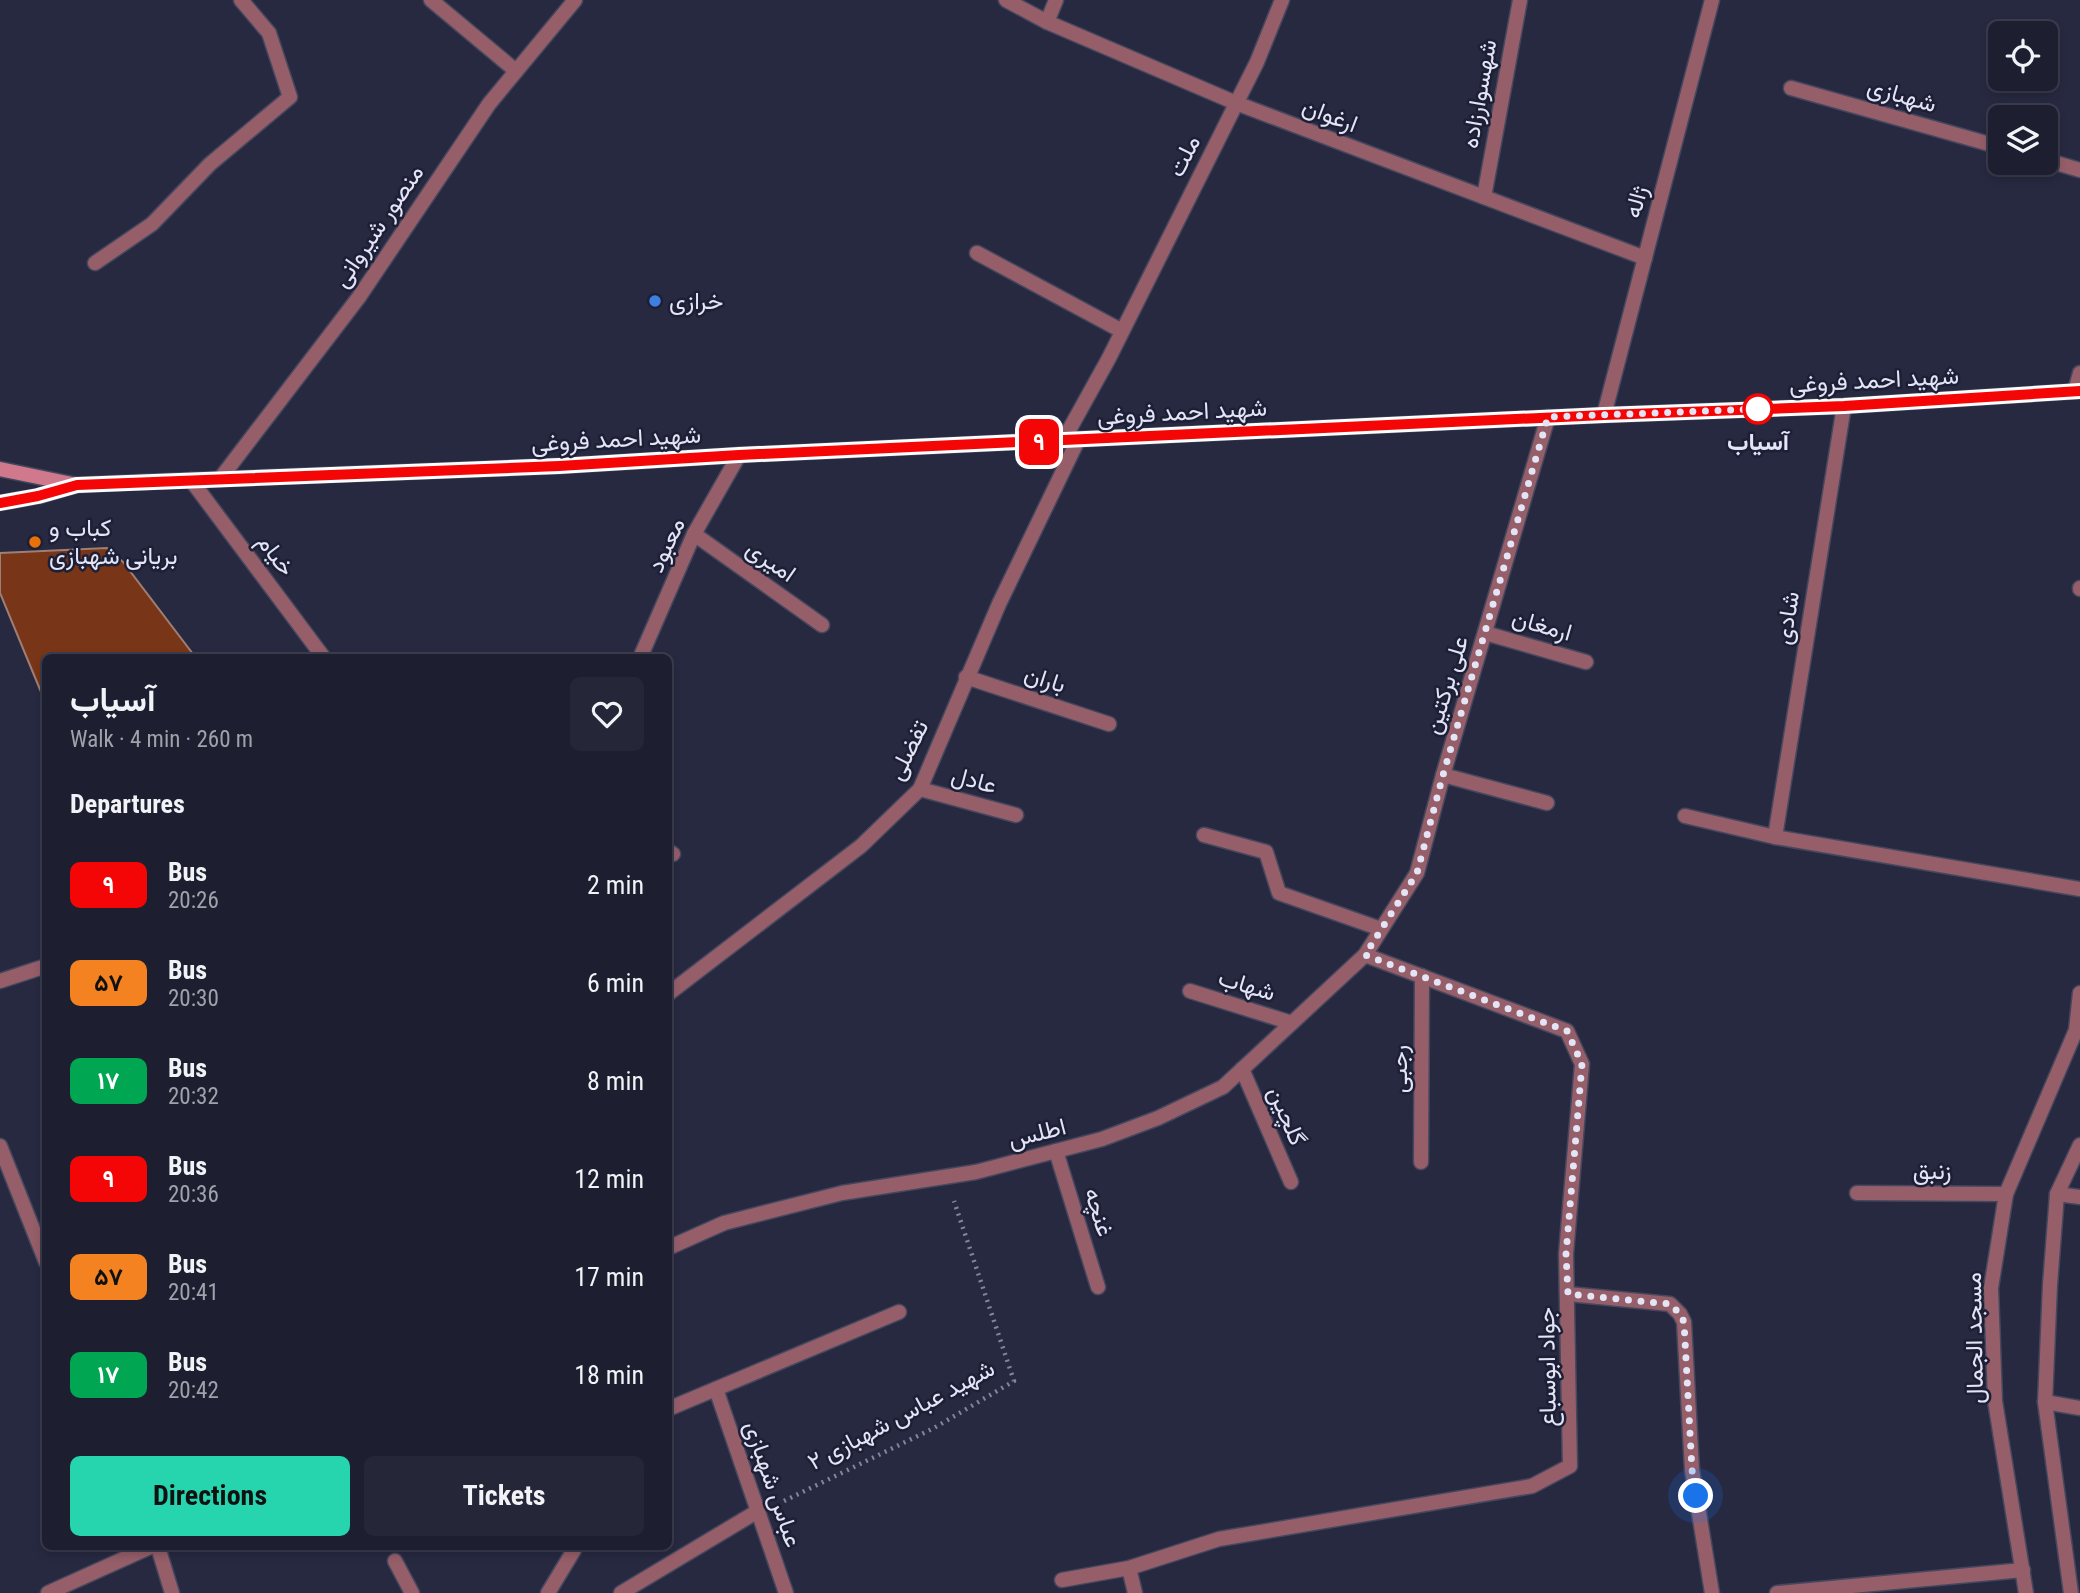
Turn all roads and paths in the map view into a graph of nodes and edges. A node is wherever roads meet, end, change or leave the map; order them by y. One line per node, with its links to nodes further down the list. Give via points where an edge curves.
1 (241, 0): 19 (street, via 269,33 290,97 210,164 152,224)
2 (431, 0): 10 (street)
3 (575, 0): 10 (street, منصور شیروانی)
4 (1006, 0): 9 (street, ارغوان)
5 (1056, 0): 9 (street)
6 (1282, 0): 12 (street, ملت)
7 (1520, 0): 16 (street, شهسوارزاده)
8 (1712, 0): 18 (street, ژاله)
9 (1047, 22): 12 (street, ارغوان)
10 (516, 71): 29 (street, منصور شیروانی, via 359,297)
11 (1791, 88): 13 (street, شهبازی)
12 (1236, 103): 16 (street, ارغوان); 20 (street, ملت)
13 (1988, 144)
14 (2058, 164): 15 (street)
15 (2080, 170)
16 (1484, 197): 18 (street, ارغوان)
17 (977, 253): 20 (street)
18 (1645, 258): 24 (street, ژاله)
19 (95, 263)
20 (1122, 331): 26 (street, ملت)
21 (2080, 373): 22 (street)
22 (2077, 391): 23 (main road, شهید احمد فروغی)
23 (1844, 406): 24 (main road, شهید احمد فروغی); 47 (street, شادی)
24 (1604, 415): 25 (main road, شهید احمد فروغی)
25 (1548, 417): 26 (main road, شهید احمد فروغی); 35 (street, علی برکتین)
26 (1071, 441): 27 (main road, شهید احمد فروغی); 39 (street, تفضلی)
27 (739, 455): 29 (main road, شهید احمد فروغی); 33 (street, معبود)
28 (0, 469): 31 (main road)
29 (220, 479): 30 (main road, شهید احمد فروغی)
30 (191, 480): 31 (main road, شهید احمد فروغی); 36 (street, خیام)
31 (77, 485): 32 (main road)
32 (0, 503)
33 (694, 534): 34 (street, امیری); 37 (street, معبود)
34 (822, 625)
35 (1485, 633): 38 (street, ارمغان); 41 (street, علی برکتین)
36 (321, 654)
37 (642, 654)
38 (1586, 662)
39 (967, 677): 40 (street, باران); 42 (street, تفضلی)
40 (1109, 724)
41 (1443, 775): 43 (street); 49 (street, علی برکتین, via 1417,873)
42 (920, 789): 44 (street, عادل); 54 (street, تفضلی, via 861,846)
43 (1547, 803)
44 (1016, 815)
45 (1685, 816): 47 (street)
46 (1204, 835): 49 (street, via 1266,852 1279,893)
47 (1775, 837): 48 (street)
48 (2080, 889)
49 (1381, 929): 50 (street, علی برکتین)
50 (1365, 955): 52 (street, جواد ابوسباع); 57 (street, اطلس)
51 (42, 967): 53 (street)
52 (1422, 976): 63 (street, رجبی); 73 (street, جواد ابوسباع, via 1567,1031 1582,1064 1566,1254)
53 (0, 981)
54 (672, 991)
55 (1190, 991): 57 (street, شهاب)
56 (2080, 993): 58 (street, مسجد الجمال)
57 (1292, 1023): 59 (street, اطلس)
58 (2078, 1030): 67 (street, مسجد الجمال)
59 (1242, 1069): 62 (street, اطلس, via 1223,1087 1158,1118); 65 (street, گلچین)
60 (2080, 1145): 68 (street)
61 (0, 1146): 71 (street)
62 (1056, 1152): 64 (street, اطلس); 72 (street, غنچه)
63 (1421, 1162)
64 (946, 1177): 70 (street, اطلس, via 842,1193 724,1223); 79 (path, شهید عباس شهبازی ۲, via 1014,1381 923,1434)
65 (1291, 1182)
66 (1857, 1193): 67 (street, زنبق)
67 (2006, 1194): 85 (street, مسجد الجمال, via 1991,1288 1995,1401)
68 (2057, 1194): 69 (street); 76 (street)
69 (2080, 1197)
70 (672, 1246)
71 (42, 1252)
72 (1098, 1287)
73 (1568, 1294): 84 (street, جواد ابوسباع, via 1570,1466 1532,1486 1219,1539); 94 (street, via 1670,1304 1684,1322 1692,1470)
74 (899, 1312): 75 (street)
75 (716, 1389): 77 (street); 79 (street, عباس شهبازی)
76 (2045, 1402): 78 (street); 97 (street)
77 (672, 1407)
78 (2080, 1408)
79 (758, 1511): 91 (street); 92 (street, عباس شهبازی)
80 (143, 1550): 87 (street)
81 (159, 1550): 88 (street)
82 (574, 1550): 90 (street)
83 (395, 1561): 89 (street)
84 (1129, 1568): 86 (street, جواد ابوسباع); 93 (street)
85 (2023, 1570): 95 (street); 96 (street, مسجد الجمال)
86 (1062, 1580)
87 (48, 1593)
88 (172, 1593)
89 (412, 1593)
90 (548, 1593)
91 (621, 1593)
92 (786, 1593)
93 (1135, 1593)
94 (1712, 1593)
95 (1777, 1593)
96 (2026, 1593)
97 (2071, 1593)

